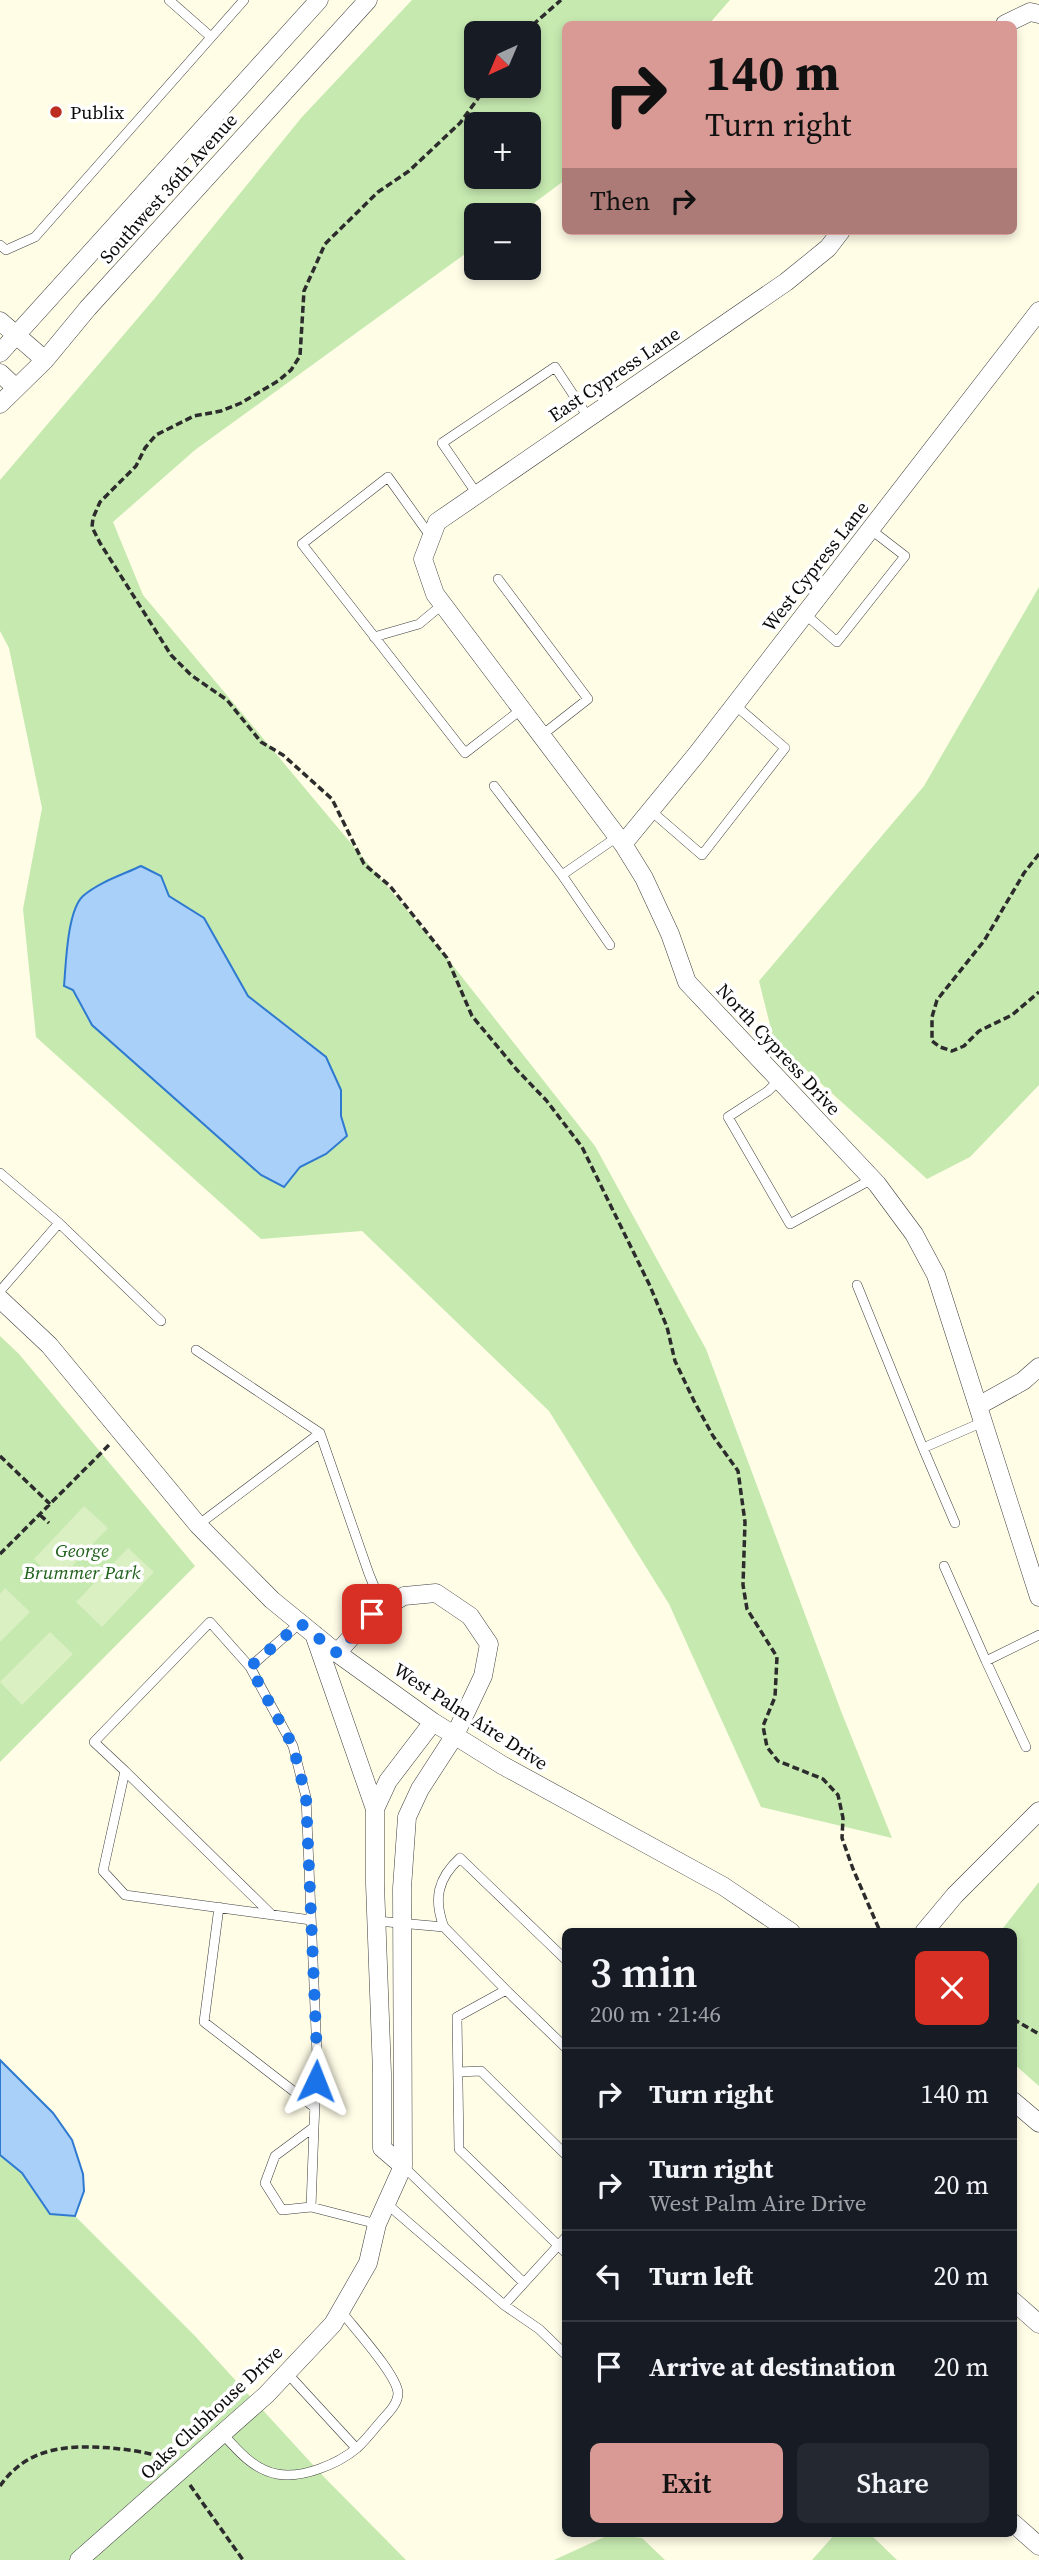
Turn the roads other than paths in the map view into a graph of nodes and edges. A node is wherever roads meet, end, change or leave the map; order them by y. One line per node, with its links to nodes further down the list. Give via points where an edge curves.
1 (169, 0): 7 (lane)
2 (244, 0): 7 (lane)
3 (319, 0): 12 (street, Southwest 36th Avenue)
4 (362, 2): 14 (street, Southwest 36th Avenue)
5 (1032, 9): 6 (street)
6 (1010, 21)
7 (211, 37): 9 (lane, via 35,237 6,250)
8 (838, 235): 18 (street, East Cypress Lane, via 786,282)
9 (0, 245)
10 (1039, 311): 20 (street, West Cypress Lane)
11 (0, 321): 12 (street)
12 (16, 334): 13 (street, Southwest 36th Avenue); 14 (street)
13 (0, 353)
14 (45, 360): 16 (street, Southwest 36th Avenue)
15 (0, 373): 16 (street)
16 (16, 388): 17 (street, Southwest 36th Avenue)
17 (0, 404)
18 (588, 417): 19 (street, East Cypress Lane); 19 (lane, via 555,367 442,443)
19 (477, 494): 21 (street, East Cypress Lane, via 437,522)
20 (870, 529): 25 (street, West Cypress Lane); 25 (lane, via 905,556 837,642)
21 (431, 538): 22 (street, East Cypress Lane); 26 (lane, via 388,477 302,544)
22 (424, 559): 24 (street, North Cypress Drive)
23 (498, 579): 29 (lane, via 588,699)
24 (443, 604): 26 (lane, via 419,624); 28 (street, North Cypress Drive)
25 (805, 614): 27 (street, West Cypress Lane)
26 (374, 637): 28 (lane, via 464,753)
27 (735, 705): 31 (street, West Cypress Lane); 31 (lane, via 785,748 702,855)
28 (522, 709): 29 (street, North Cypress Drive)
29 (541, 735): 32 (street, North Cypress Drive)
30 (494, 786): 33 (lane)
31 (650, 810): 32 (street, West Cypress Lane)
32 (620, 840): 33 (lane); 35 (street, North Cypress Drive, via 643,878 687,982)
33 (562, 876): 34 (lane)
34 (610, 945)
35 (779, 1080): 37 (street, North Cypress Drive); 37 (lane, via 728,1117 790,1224)
36 (0, 1173): 38 (lane)
37 (872, 1179): 45 (street, North Cypress Drive, via 914,1234 936,1275)
38 (59, 1223): 40 (lane); 42 (lane)
39 (857, 1285): 47 (lane)
40 (0, 1291)
41 (0, 1299): 49 (street, West Palm Aire Drive, via 49,1345)
42 (161, 1321)
43 (196, 1349): 46 (lane)
44 (1039, 1367): 45 (street)
45 (981, 1414): 47 (lane); 51 (street, North Cypress Drive)
46 (320, 1433): 49 (lane); 52 (lane)
47 (923, 1448): 48 (lane)
48 (955, 1523)
49 (198, 1525): 53 (street, West Palm Aire Drive)
50 (944, 1566): 56 (lane)
51 (1039, 1598)
52 (383, 1608): 55 (street, Oaks Clubhouse Drive); 59 (street, Oaks Clubhouse Drive, via 404,1596 436,1593 470,1616 489,1644 483,1676)
53 (307, 1629): 55 (street, West Palm Aire Drive); 57 (lane); 62 (street)
54 (1039, 1635): 56 (lane)
55 (337, 1653): 58 (street, West Palm Aire Drive)
56 (986, 1661): 60 (lane)
57 (250, 1667): 61 (lane, via 210,1622 94,1742); 66 (lane, via 293,1746 306,1797)
58 (433, 1722): 59 (street, West Palm Aire Drive); 62 (street, via 388,1781)
59 (455, 1735): 68 (street, Oaks Clubhouse Drive, via 407,1816); 70 (street, West Palm Aire Drive, via 502,1766 723,1886)
60 (1026, 1747)
61 (125, 1771): 64 (lane, via 103,1871 125,1895); 65 (lane)
62 (375, 1809): 67 (street)
63 (1039, 1811): 71 (street)
64 (219, 1908): 65 (lane); 77 (lane, via 204,2022)
65 (272, 1915): 66 (lane)
66 (312, 1920): 77 (lane, via 317,2056)
67 (377, 1921): 68 (lane); 81 (street, via 382,2148)
68 (402, 1923): 69 (lane); 81 (street, Oaks Clubhouse Drive)
69 (444, 1927): 72 (lane, via 437,1908 444,1872 460,1858); 73 (lane)
70 (785, 1928)
71 (927, 1928)
72 (562, 1956)
73 (506, 1990): 74 (lane); 75 (lane, via 457,2017)
74 (562, 2044)
75 (458, 2072): 80 (lane, via 481,2071); 85 (lane, via 459,2149)
76 (1017, 2104): 78 (street)
77 (314, 2107): 79 (lane)
78 (1039, 2123)
79 (314, 2127): 83 (lane); 83 (lane, via 275,2156 265,2183 282,2210)
80 (562, 2151)
81 (403, 2166): 82 (street, Oaks Clubhouse Drive); 87 (lane)
82 (387, 2204): 84 (street, Oaks Clubhouse Drive); 88 (lane)
83 (311, 2207): 84 (lane)
84 (377, 2224): 90 (street, Oaks Clubhouse Drive, via 368,2263)
85 (562, 2244)
86 (562, 2246): 87 (lane)
87 (524, 2284): 88 (lane)
88 (504, 2305): 92 (lane)
89 (1017, 2305): 91 (street)
90 (341, 2311): 93 (street, Oaks Clubhouse Drive); 95 (lane, via 395,2380 398,2395 394,2406)
91 (1039, 2324)
92 (562, 2351)
93 (287, 2373): 94 (street, Oaks Clubhouse Drive); 95 (lane)
94 (222, 2433): 95 (lane, via 242,2455 277,2474 321,2467); 98 (street, Oaks Clubhouse Drive)
95 (356, 2448)
96 (1017, 2527): 97 (street)
97 (1039, 2546)
98 (79, 2560)

